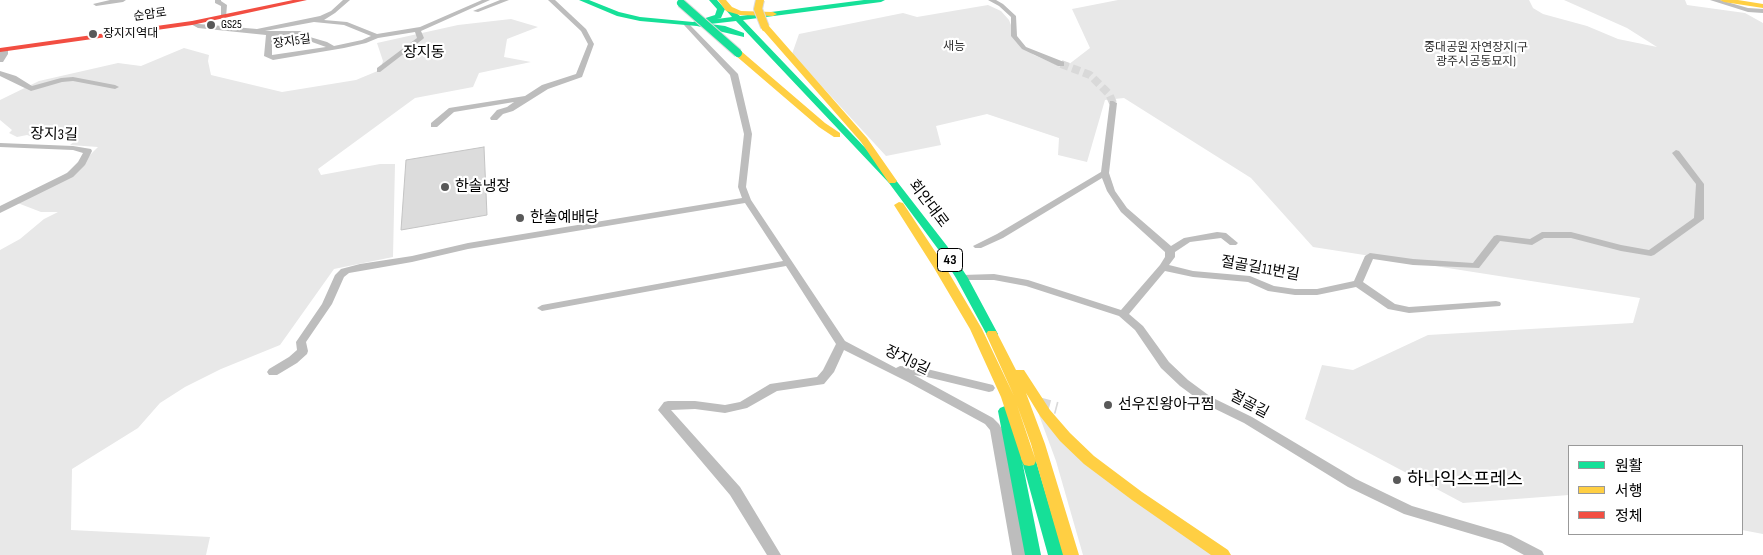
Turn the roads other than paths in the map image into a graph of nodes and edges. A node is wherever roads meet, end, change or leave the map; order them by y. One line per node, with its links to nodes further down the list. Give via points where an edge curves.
1 (124, 0): 17 (street)
2 (218, 0): 24 (street, via 224,5)
3 (302, 0): 24 (main road, 순암로)
4 (346, 0): 27 (street, via 333,12)
5 (487, 0): 30 (street, 장지5길)
6 (506, 0): 23 (street)
7 (551, 0): 41 (street, via 584,30 591,44 579,75 545,86)
8 (583, 0): 29 (main road, via 625,15)
9 (713, 0): 21 (main road, 43)
10 (760, 0): 25 (main road, bridge, via 758,9)
11 (862, 0): 18 (main road)
12 (879, 0): 18 (main road)
13 (991, 0): 37 (street, via 1014,17 1014,36 1024,48)
14 (1713, 0): 20 (street)
15 (1724, 0): 19 (main road)
16 (679, 1): 45 (main road, bridge)
17 (96, 4)
18 (850, 4): 25 (main road)
19 (1763, 6)
20 (1748, 10): 22 (street); 26 (street)
21 (729, 11): 25 (main road); 29 (main road); 32 (main road, 회안대로 / 43)
22 (1763, 11)
23 (475, 12)
24 (224, 16): 28 (main road, 순암로)
25 (767, 19): 32 (main road, via 756,22); 49 (main road)
26 (1763, 19)
27 (315, 20): 31 (street); 34 (street, via 345,23)
28 (192, 23): 31 (street, 장지5길); 36 (main road, 순암로)
29 (690, 24): 32 (main road); 50 (street, via 734,74 748,134 742,187)
30 (418, 30): 34 (street, 장지5길); 38 (street, via 421,38)
31 (255, 31): 33 (street, 장지5길)
32 (746, 33): 45 (main road, 회안대로 / 43); 49 (main road, 회안대로 / 43)
33 (268, 34): 35 (street, via 300,33 300,36); 35 (street, 장지5길, via 268,56 272,58)
34 (376, 36): 35 (street, 장지5길, via 364,42)
35 (331, 47)
36 (1, 53)
37 (1061, 64)
38 (380, 70)
39 (0, 73): 40 (street, via 30,89 73,79)
40 (115, 87)
41 (527, 98): 43 (street); 44 (street, via 452,110)
42 (1113, 102): 48 (street)
43 (494, 118)
44 (434, 125)
45 (837, 135): 66 (main road, 회안대로 / 43, via 869,168 914,225 976,329)
46 (0, 145): 51 (street, 장지3길, via 88,151 70,175)
47 (1676, 153): 58 (street, via 1700,184 1699,219 1651,253 1571,235 1542,235 1532,242 1497,238 1476,266 1370,256)
48 (1105, 173): 53 (street); 54 (street, via 1110,191 1124,210)
49 (892, 181): 57 (main road, 회안대로 / 43)
50 (747, 200): 55 (street); 65 (street, via 468,246 345,272 340,275 301,342 303,351)
51 (0, 210)
52 (1233, 243): 54 (street, via 1223,235 1217,235 1187,240)
53 (978, 246)
54 (1170, 251): 56 (street, via 1170,258)
55 (789, 262): 60 (street); 63 (street)
56 (1163, 267): 58 (street, 절골길11번길, via 1193,274 1250,279 1272,289 1295,292 1317,292); 61 (street)
57 (962, 278): 61 (street, 절골길, via 994,277 1028,283); 62 (main road, 회안대로 / 43)
58 (1358, 283): 59 (street, via 1392,307 1409,310)
59 (1496, 304)
60 (542, 308)
61 (1123, 314): 74 (street, 절골길, via 1139,328 1165,365 1207,400 1248,420 1382,498 1410,510 1506,539)
62 (986, 321): 72 (main road, 회안대로 / 43, via 1016,381); 73 (main road, via 1033,395 1089,460)
63 (841, 344): 64 (street, 장지9길); 68 (street, via 828,372 820,381 774,387 743,405 725,409 695,404 668,405 664,410 735,491)
64 (889, 369): 67 (street, via 927,373); 69 (street, 장지9길, via 912,378 990,421 995,427)
65 (273, 372)
66 (998, 375): 70 (main road); 71 (main road, 회안대로 / 43, via 1021,434)
67 (989, 388)
68 (774, 555)
69 (1019, 555)
70 (1033, 555)
71 (1056, 555)
72 (1070, 555)
73 (1223, 555)
74 (1537, 555)

